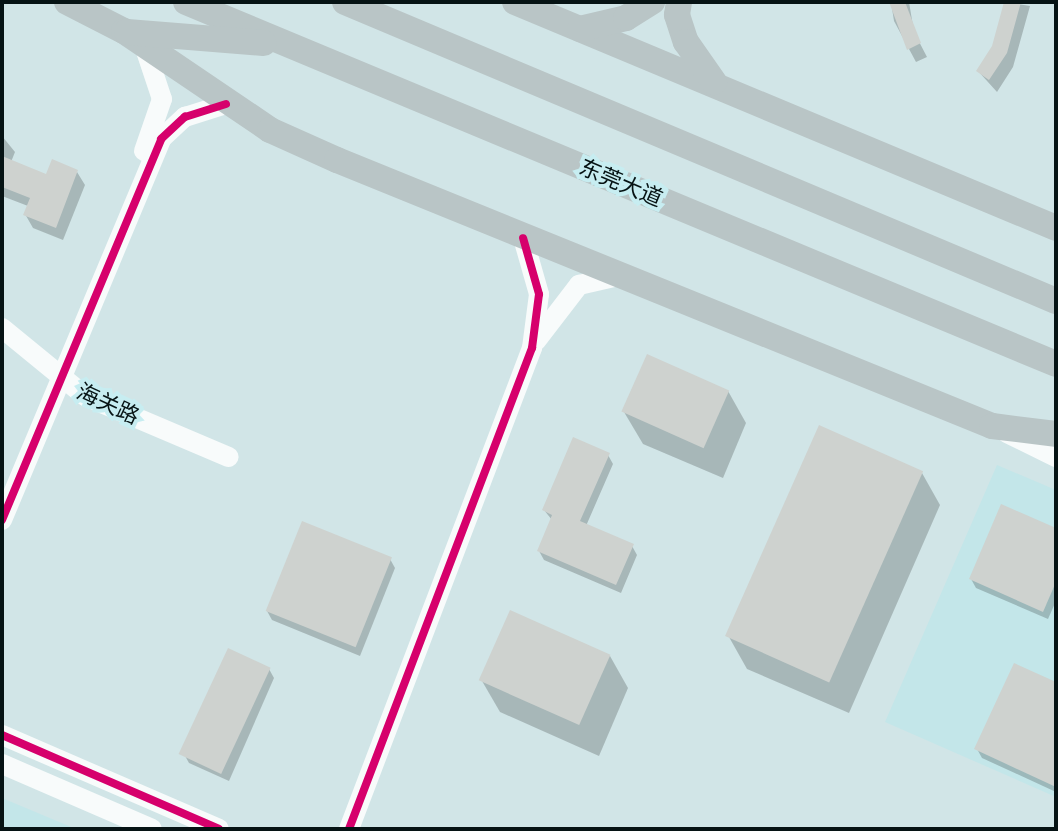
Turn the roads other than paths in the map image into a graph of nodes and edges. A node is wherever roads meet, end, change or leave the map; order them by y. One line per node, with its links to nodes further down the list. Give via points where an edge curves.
1 (67, 2): 8 (main road)
2 (186, 2): 9 (main road, 东莞大道)
3 (345, 2): 15 (main road)
4 (515, 2): 7 (main road)
5 (652, 2): 7 (main road, via 626,18)
6 (679, 2): 10 (main road, via 677,15 686,42)
7 (580, 29): 10 (main road)
8 (134, 38): 9 (main road); 11 (main road); 19 (street, via 162,99)
9 (289, 45): 18 (main road, 东莞大道)
10 (717, 85): 12 (main road)
11 (226, 104): 13 (main road, via 297,142); 19 (street, via 185,117 161,139)
12 (1056, 228)
13 (523, 238): 14 (main road); 17 (street, via 537,269)
14 (615, 277): 17 (street, via 579,285); 20 (main road)
15 (1056, 301)
16 (2, 328): 19 (street, 海关路)
17 (532, 348): 30 (street)
18 (1056, 364)
19 (55, 376): 22 (street, 海关路, via 85,396); 24 (street); 25 (street)
20 (992, 426): 21 (main road); 23 (street)
21 (1056, 434)
22 (229, 457)
23 (1056, 457)
24 (2, 484)
25 (2, 520)
26 (2, 735): 29 (street)
27 (2, 764): 28 (street)
28 (152, 829)
29 (219, 829)
30 (349, 829)

